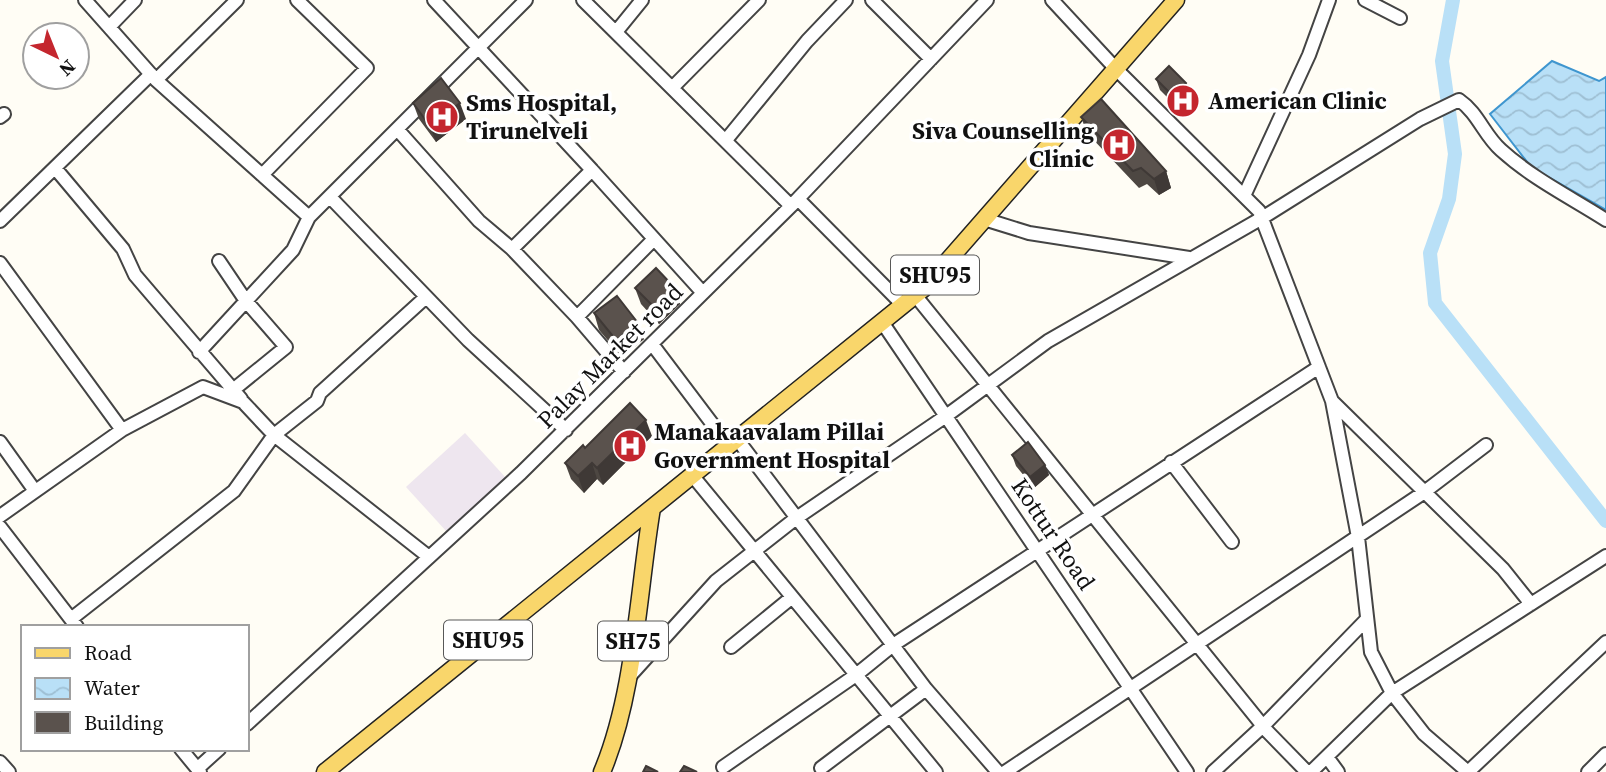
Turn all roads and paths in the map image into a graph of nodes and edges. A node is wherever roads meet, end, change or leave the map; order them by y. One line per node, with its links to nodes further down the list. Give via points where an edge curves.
1 (85, 0): 18 (street)
2 (135, 0): 18 (street)
3 (237, 0): 23 (street)
4 (297, 0): 29 (street, via 366,68)
5 (433, 0): 20 (street)
6 (526, 0): 20 (street)
7 (583, 0): 19 (street)
8 (642, 0): 19 (street)
9 (759, 0): 24 (street)
10 (846, 0): 26 (street)
11 (872, 0): 21 (street)
12 (987, 0): 21 (street, Palay Market road)
13 (1052, 0): 22 (street)
14 (1176, 0): 22 (main road, SHU95)
15 (1329, 0): 30 (street, via 1310,55)
16 (1366, 0): 17 (street)
17 (1400, 18)
18 (109, 27): 23 (street)
19 (616, 32): 24 (street)
20 (480, 46): 25 (street); 28 (street)
21 (931, 59): 32 (street, Palay Market road)
22 (1115, 69): 30 (street); 35 (main road, SHU95)
23 (154, 77): 27 (street); 29 (street)
24 (673, 86): 26 (street)
25 (397, 129): 31 (street); 39 (street, via 479,221)
26 (726, 139): 32 (street)
27 (55, 168): 37 (street); 50 (street, via 123,249 135,275)
28 (592, 170): 38 (street); 39 (street)
29 (262, 175): 33 (street)
30 (1244, 196): 34 (street)
31 (330, 197): 33 (street); 44 (street)
32 (795, 203): 43 (street, Palay Market road); 45 (street)
33 (309, 217): 46 (street, via 293,250)
34 (1262, 218): 36 (street, via 1420,119 1459,100 1472,110 1498,148 1530,174); 40 (street); 51 (street)
35 (984, 219): 40 (street, via 1030,233); 45 (main road, SHU95)
36 (1606, 220)
37 (0, 221)
38 (653, 240): 43 (street); 47 (street)
39 (512, 249): 47 (street)
40 (1189, 258): 53 (street, via 1048,341)
41 (219, 261): 46 (street)
42 (0, 263): 59 (street)
43 (703, 293): 49 (street, Palay Market road)
44 (426, 297): 58 (street); 60 (street, via 320,393 317,401)
45 (909, 300): 48 (main road, SHU95); 53 (street)
46 (246, 301): 50 (street); 54 (street, via 286,347)
47 (578, 317): 52 (street)
48 (882, 322): 57 (street, Kottur Road); 62 (main road, SHU95)
49 (652, 344): 52 (street, Palay Market road); 62 (street)
50 (199, 352): 54 (street)
51 (1319, 367): 55 (street); 64 (street)
52 (624, 372): 58 (street, Palay Market road)
53 (990, 384): 57 (street); 69 (street)
54 (233, 390): 56 (street)
55 (1332, 401): 67 (street); 73 (street)
56 (243, 402): 59 (street, via 203,387); 60 (street)
57 (946, 416): 71 (street); 75 (street, Kottur Road)
58 (566, 429): 78 (street, Palay Market road)
59 (122, 430): 66 (street)
60 (274, 435): 78 (street); 82 (street, via 234,491)
61 (0, 442): 66 (street)
62 (733, 442): 65 (main road, SHU95); 71 (street)
63 (1486, 445): 67 (street)
64 (1171, 462): 69 (street); 74 (street)
65 (692, 475): 68 (main road, SHU95); 76 (street)
66 (36, 491): 70 (street)
67 (1423, 493): 73 (street); 80 (street, via 1503,569)
68 (652, 508): 88 (main road, SH75); 103 (main road, SHU95)
69 (1092, 513): 75 (street); 84 (street)
70 (0, 516)
71 (795, 519): 76 (street); 85 (street)
72 (0, 527): 82 (street)
73 (1358, 537): 81 (street); 84 (street)
74 (1231, 542)
75 (1037, 548): 85 (street); 89 (street, Kottur Road)
76 (753, 552): 79 (street); 88 (street, via 716,581)
77 (1606, 556): 80 (street)
78 (429, 557): 93 (street, Palay Market road)
79 (791, 598): 86 (street); 87 (street)
80 (1531, 604): 91 (street)
81 (1367, 619): 91 (street, via 1371,652); 94 (street)
82 (74, 623)
83 (1606, 642): 91 (street, via 1468,772 1424,734)
84 (1197, 644): 89 (street); 94 (street)
85 (893, 645): 87 (street); 90 (street)
86 (731, 647)
87 (856, 675): 92 (street); 100 (street)
88 (628, 678): 105 (main road, SH75, via 615,741)
89 (1132, 687): 108 (street); 109 (street, Kottur Road)
90 (926, 689): 92 (street); 107 (street)
91 (1392, 693): 98 (street)
92 (889, 715): 101 (street); 106 (street)
93 (248, 723)
94 (1264, 726): 110 (street); 111 (street)
95 (183, 751): 102 (street)
96 (217, 751): 102 (street)
97 (1606, 754): 113 (street)
98 (1327, 757): 111 (street); 112 (street)
99 (0, 762): 104 (street)
100 (723, 767)
101 (821, 768)
102 (199, 770)
103 (332, 770)
104 (9, 772)
105 (602, 772)
106 (936, 772)
107 (999, 772)
108 (1005, 772)
109 (1187, 772)
110 (1213, 772)
111 (1309, 772)
112 (1338, 772)
113 (1588, 772)

